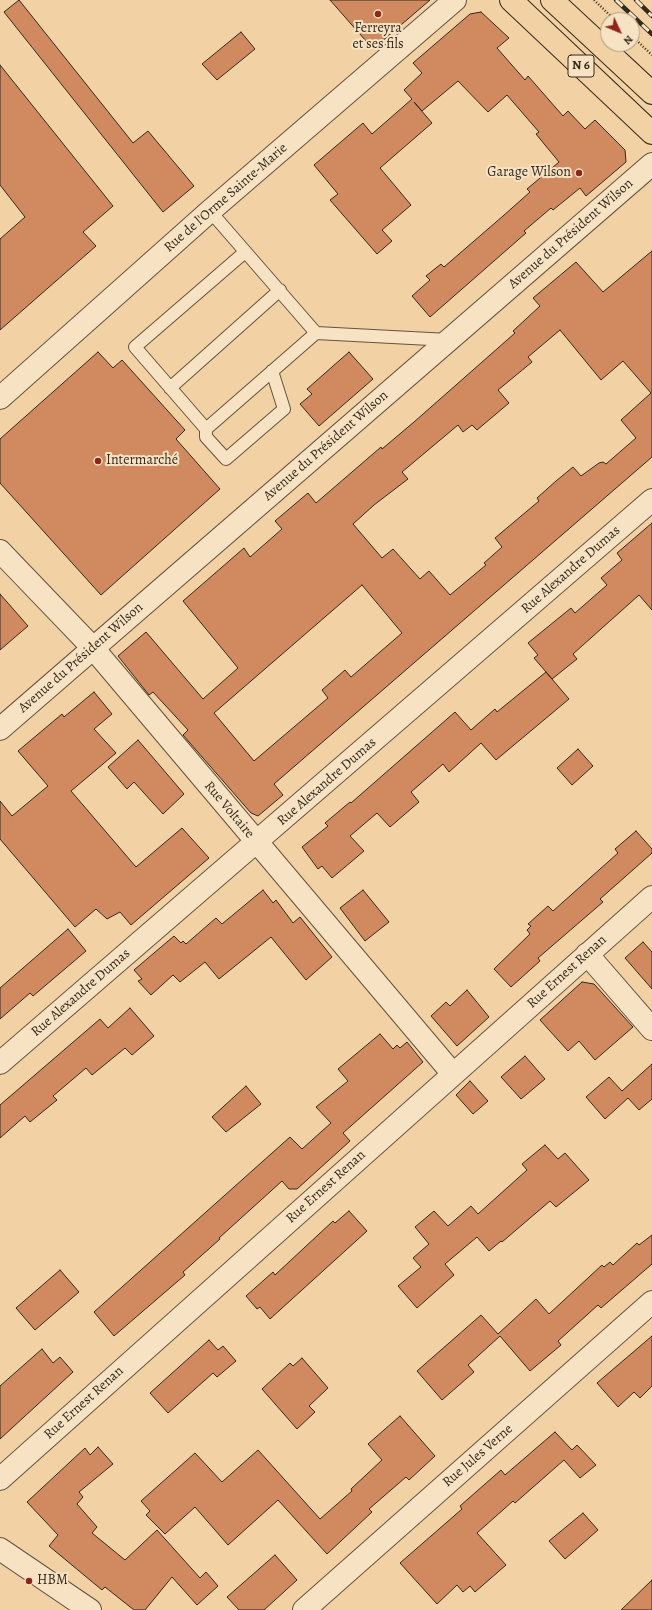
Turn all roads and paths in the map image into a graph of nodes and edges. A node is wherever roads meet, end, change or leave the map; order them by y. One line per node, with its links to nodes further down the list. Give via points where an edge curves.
1 (455, 0): 11 (street, Rue de l'Orme Sainte-Marie)
2 (511, 0): 9 (main road, N 6)
3 (552, 0): 8 (main road, N 6)
4 (594, 0): 5 (path)
5 (607, 12)
6 (640, 44): 7 (path)
7 (652, 55)
8 (652, 93)
9 (652, 133)
10 (652, 164): 15 (street, Avenue du Président Wilson)
11 (210, 211): 12 (lane); 18 (street, Rue de l'Orme Sainte-Marie)
12 (245, 252): 13 (lane); 17 (lane, via 135,347)
13 (280, 290): 14 (lane); 17 (lane)
14 (316, 333): 15 (lane); 16 (lane)
15 (448, 340): 22 (street, Avenue du Président Wilson)
16 (272, 371): 19 (lane); 19 (lane, via 284,409 226,460 206,437)
17 (170, 388): 19 (lane)
18 (0, 398)
19 (206, 429)
20 (652, 500): 24 (street, Rue Alexandre Dumas)
21 (0, 551): 22 (street, Rue Voltaire)
22 (93, 648): 23 (street, Avenue du Président Wilson); 24 (street, Rue Voltaire)
23 (0, 729)
24 (256, 843): 28 (street, Rue Alexandre Dumas); 29 (street, Rue Voltaire)
25 (652, 897): 26 (street, Rue Ernest Renan)
26 (587, 954): 27 (street); 29 (street, Rue Ernest Renan)
27 (652, 1029)
28 (0, 1063)
29 (453, 1074): 31 (street, Rue Ernest Renan)
30 (652, 1302): 34 (street, Rue Jules Verne)
31 (0, 1479)
32 (0, 1548): 33 (street)
33 (90, 1610)
34 (304, 1610)

